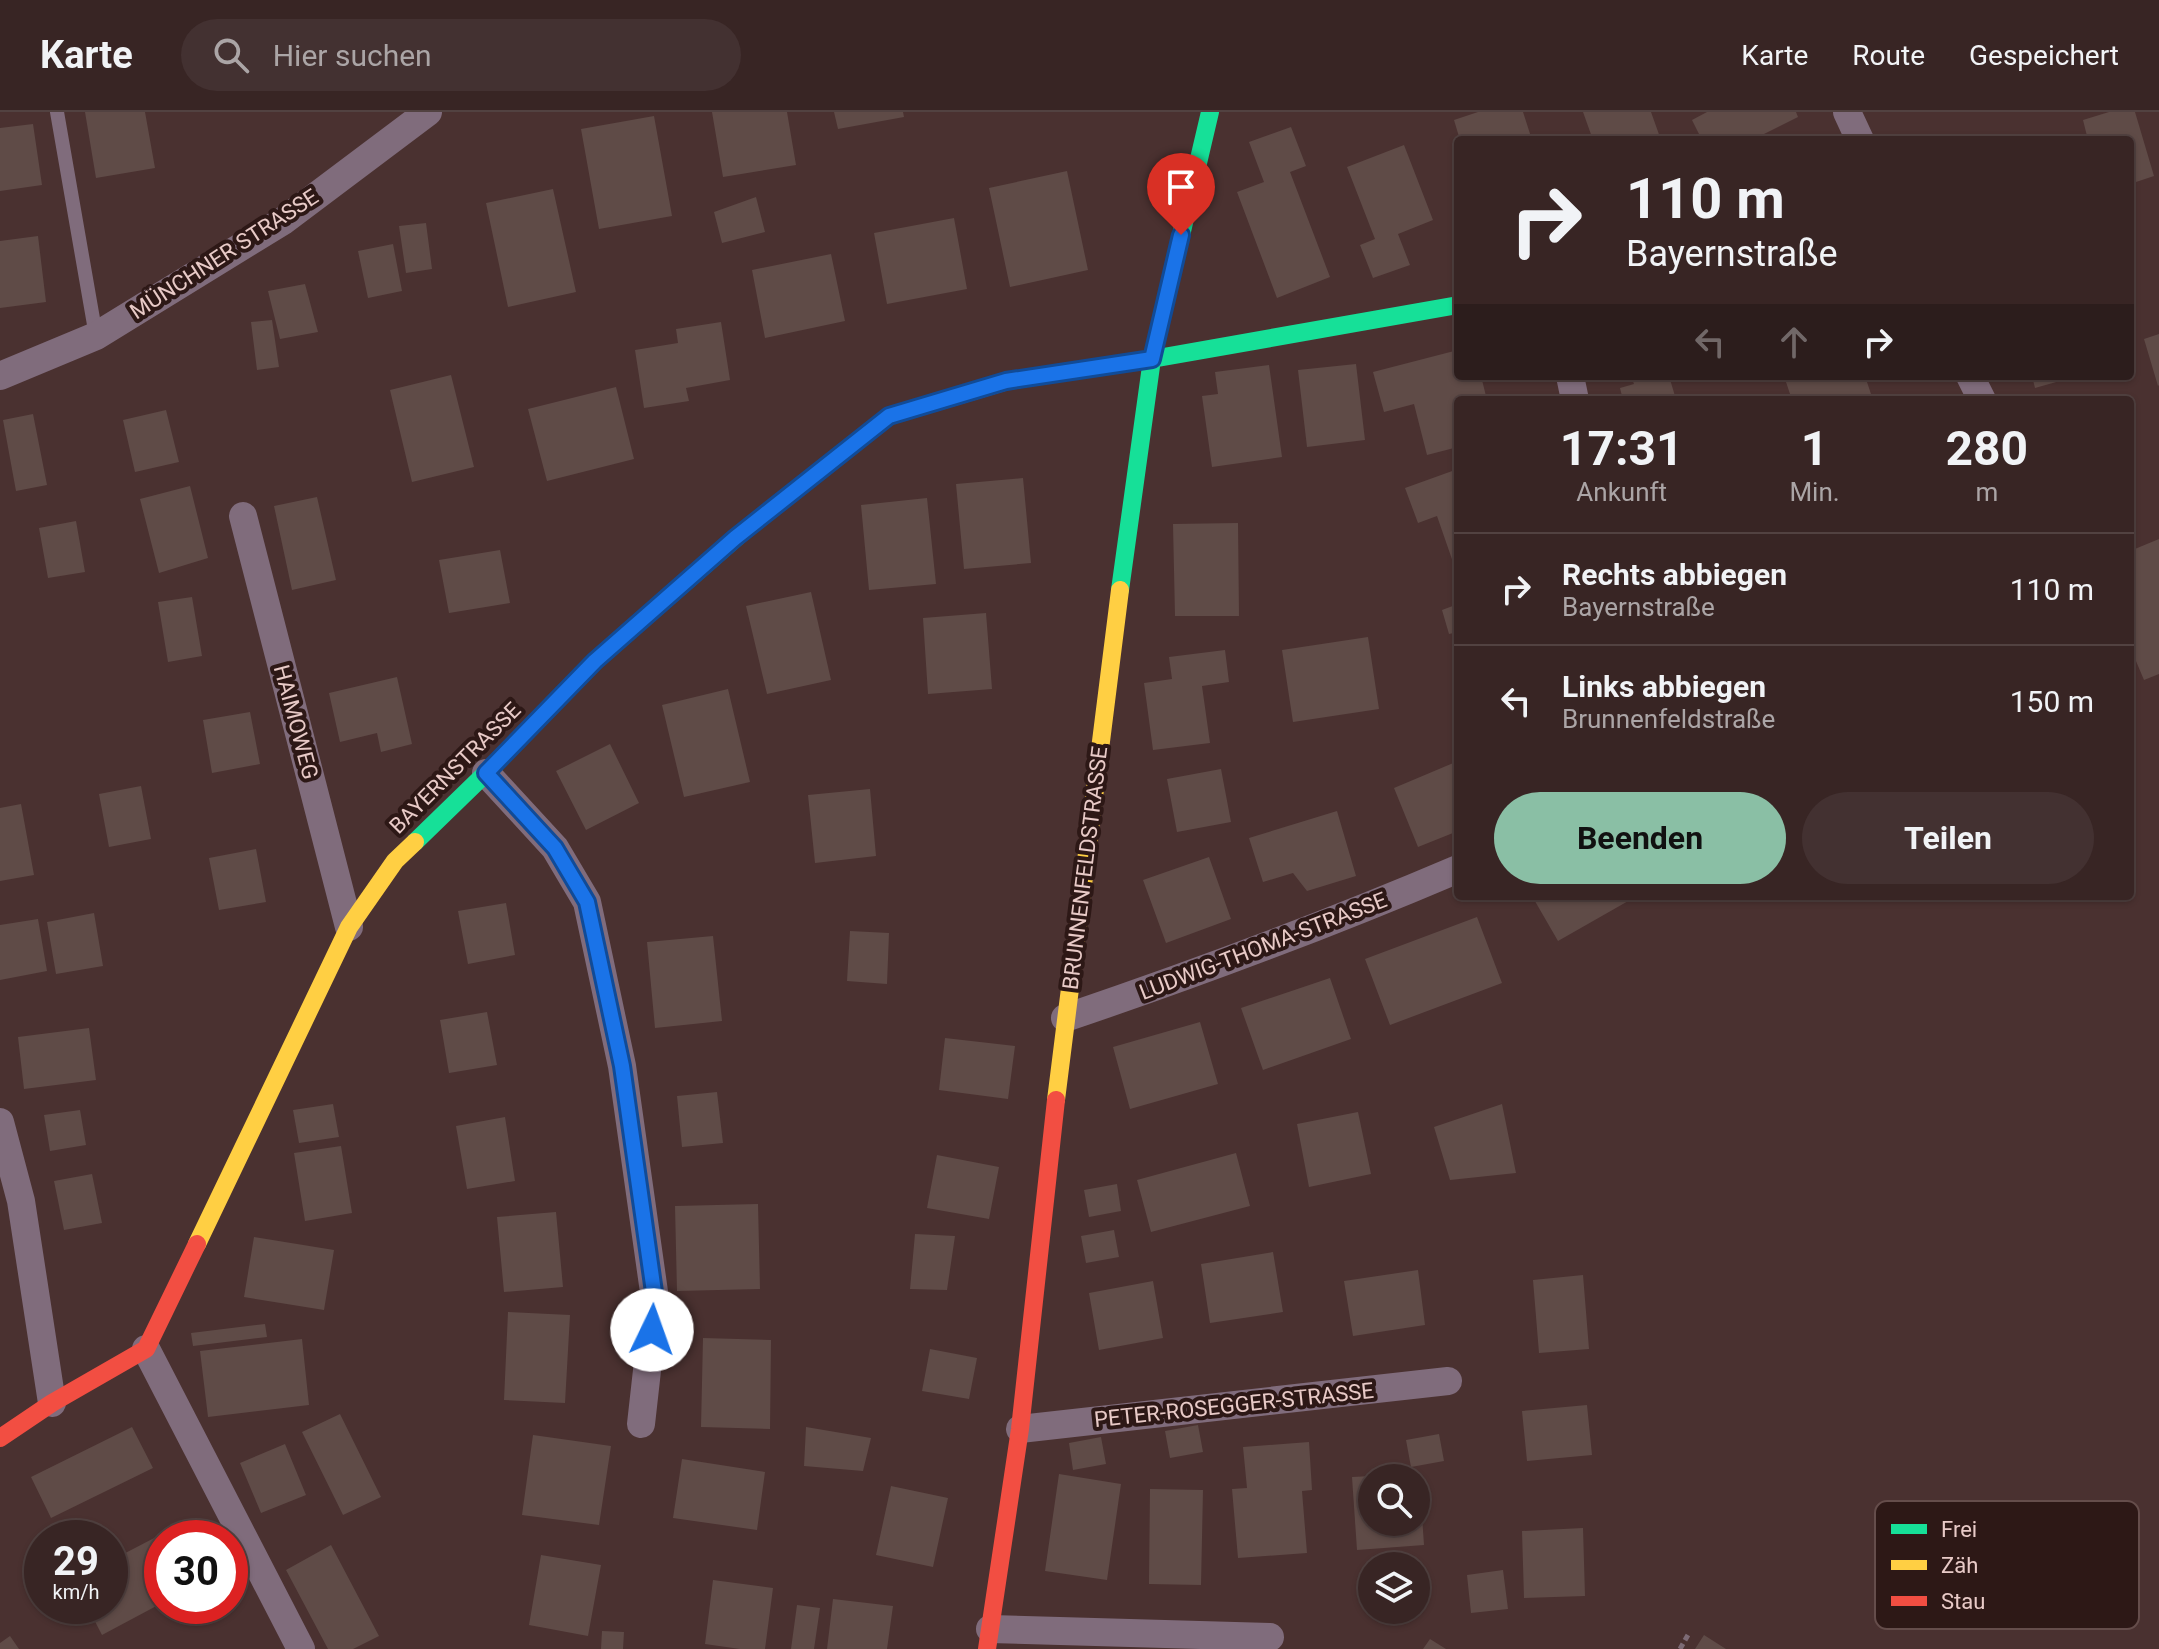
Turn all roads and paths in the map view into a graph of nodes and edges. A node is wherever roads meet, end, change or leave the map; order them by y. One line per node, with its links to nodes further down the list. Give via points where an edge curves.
1 (57, 112): 7 (lane)
2 (428, 112): 7 (street, MÜNCHNER STRASSE, via 283,221)
3 (1210, 112): 8 (street, BRUNNENFELDSTRASSE)
4 (1847, 112): 5 (street)
5 (1858, 136)
6 (1454, 306): 8 (street, BAYERNSTRASSE)
7 (96, 336): 9 (street, MÜNCHNER STRASSE)
8 (1152, 359): 11 (street, BAYERNSTRASSE, via 1006,381 889,416 735,538 595,661); 14 (street, BRUNNENFELDSTRASSE)
9 (0, 376)
10 (243, 516): 13 (street, HAIMOWEG)
11 (486, 773): 13 (street, BAYERNSTRASSE, via 395,861); 19 (street, via 555,848 587,902 622,1066 655,1299)
12 (1454, 871): 14 (street, LUDWIG-THOMA-STRASSE, via 1191,975)
13 (349, 927): 16 (street, BAYERNSTRASSE)
14 (1065, 1018): 20 (street, BRUNNENFELDSTRASSE)
15 (0, 1122): 18 (street, via 21,1201)
16 (146, 1349): 18 (street); 25 (street)
17 (1448, 1381): 20 (street, PETER-ROSEGGER-STRASSE)
18 (52, 1403): 21 (street)
19 (641, 1424)
20 (1020, 1429): 24 (street, BRUNNENFELDSTRASSE)
21 (0, 1438)
22 (1688, 1635): 26 (path)
23 (1270, 1637): 24 (street, BRUNNENFELDSTRASSE)
24 (989, 1639)
25 (301, 1649)
26 (1680, 1649)

